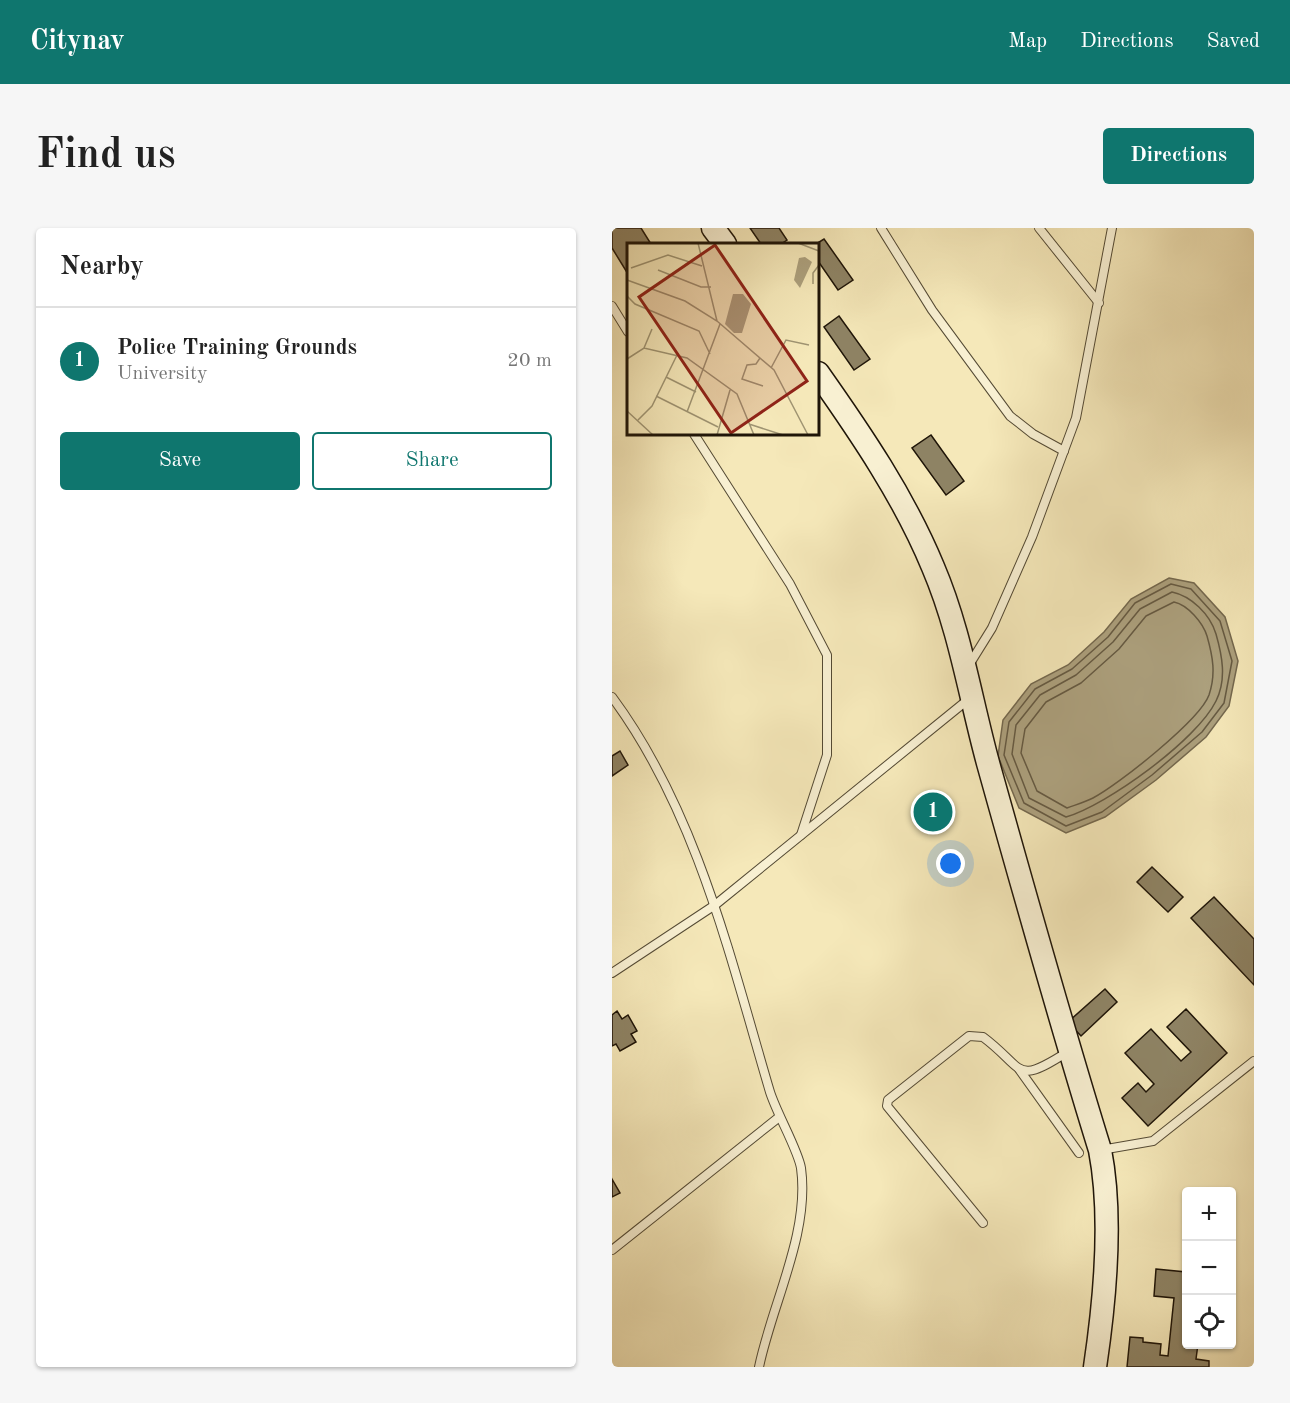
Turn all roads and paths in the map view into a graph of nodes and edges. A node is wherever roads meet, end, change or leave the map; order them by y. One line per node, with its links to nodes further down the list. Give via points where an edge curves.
1 (713, 228): 5 (street)
2 (881, 228): 11 (lane, via 932,310 1010,416)
3 (1039, 228): 6 (lane)
4 (1112, 228): 6 (lane)
5 (724, 243)
6 (1099, 303): 11 (lane, via 1076,418)
7 (612, 306): 8 (lane)
8 (627, 330)
9 (819, 374): 12 (street, via 861,434 913,523 946,602)
10 (695, 435): 15 (lane, via 790,584 826,655 827,754)
11 (1064, 451): 12 (lane, via 1014,578 992,627)
12 (966, 670): 13 (street)
13 (973, 696): 15 (lane); 18 (street)
14 (613, 701): 16 (lane, via 657,766)
15 (800, 835): 16 (lane)
16 (715, 905): 17 (lane); 21 (lane)
17 (612, 973)
18 (1070, 1050): 20 (lane, via 1039,1070); 22 (street)
19 (1254, 1061): 22 (lane, via 1153,1141)
20 (1019, 1069): 22 (lane); 23 (lane, via 983,1036 969,1036 893,1094 887,1103)
21 (778, 1118): 24 (lane); 25 (lane, via 801,1167 799,1229)
22 (1089, 1152): 26 (street, via 1105,1176 1106,1208)
23 (983, 1223)
24 (612, 1250)
25 (759, 1367)
26 (1095, 1367)

